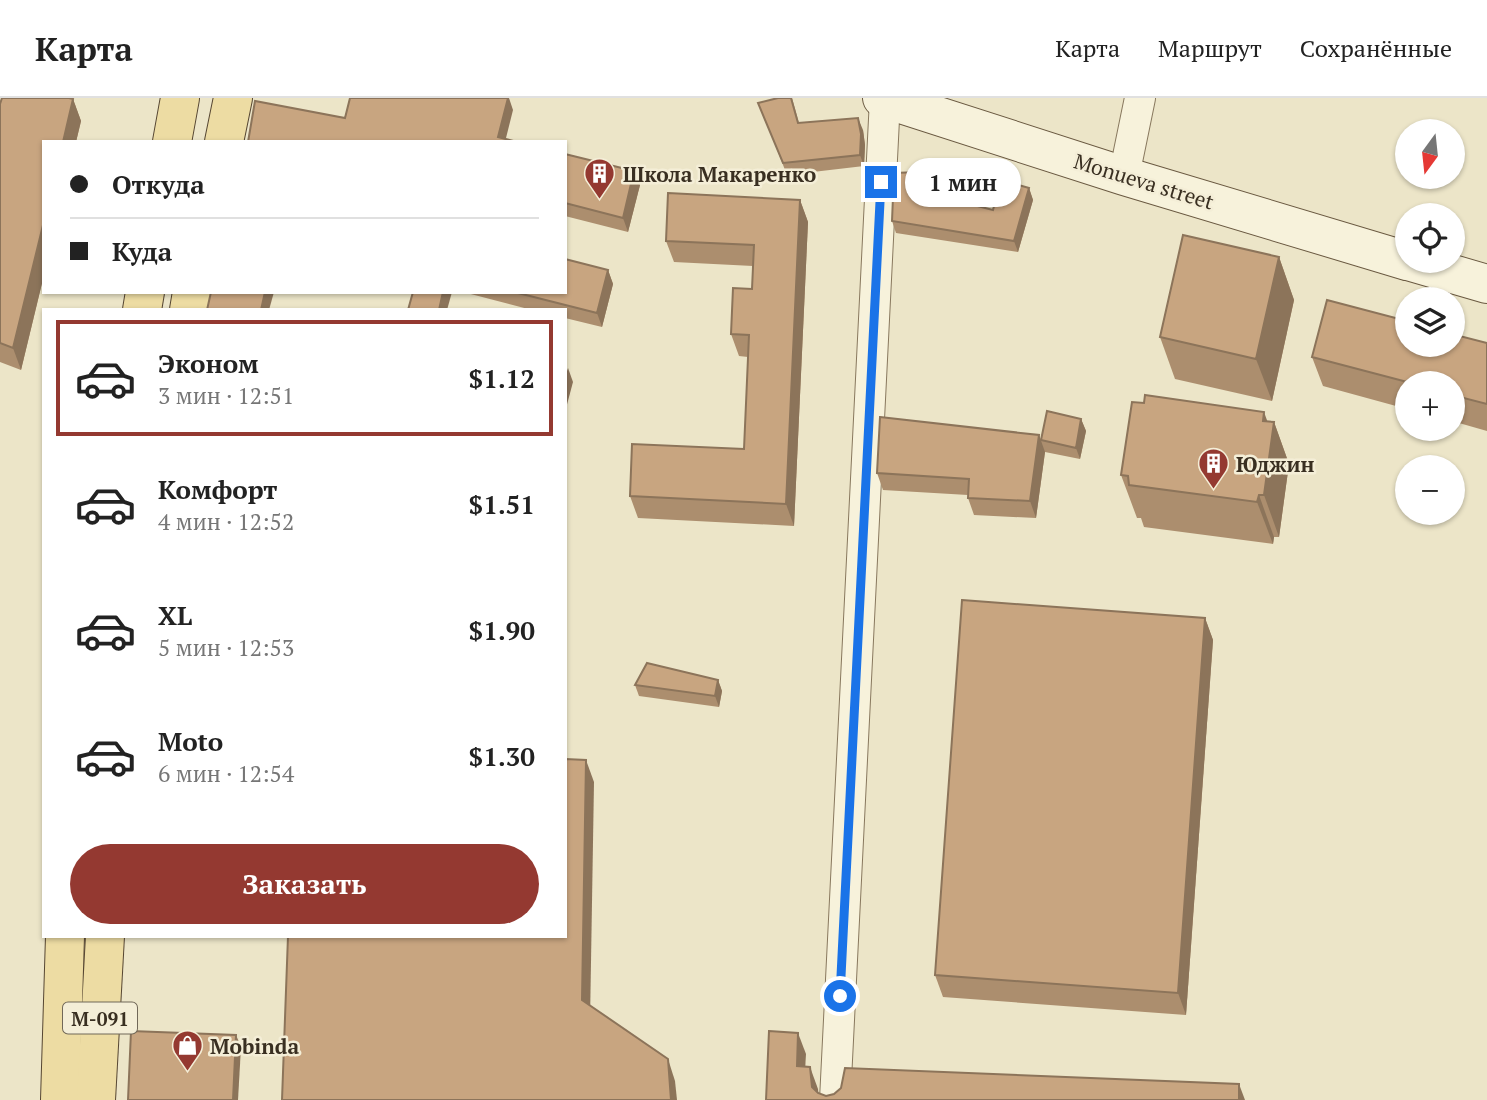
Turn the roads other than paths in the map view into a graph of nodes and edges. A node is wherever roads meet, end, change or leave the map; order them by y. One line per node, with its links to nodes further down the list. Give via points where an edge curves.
1 (180, 98): 5 (main road)
2 (233, 98): 6 (main road)
3 (1140, 98): 7 (street)
4 (900, 101): 7 (main road, Monueva street); 15 (street)
5 (172, 140)
6 (224, 140)
7 (1124, 176): 8 (main road, Monueva street)
8 (1395, 257)
9 (1449, 273): 10 (main road, Monueva street)
10 (1487, 284)
11 (65, 938): 13 (main road, М-091)
12 (104, 938): 14 (main road, М-091)
13 (60, 1100)
14 (96, 1100)
15 (835, 1100)

